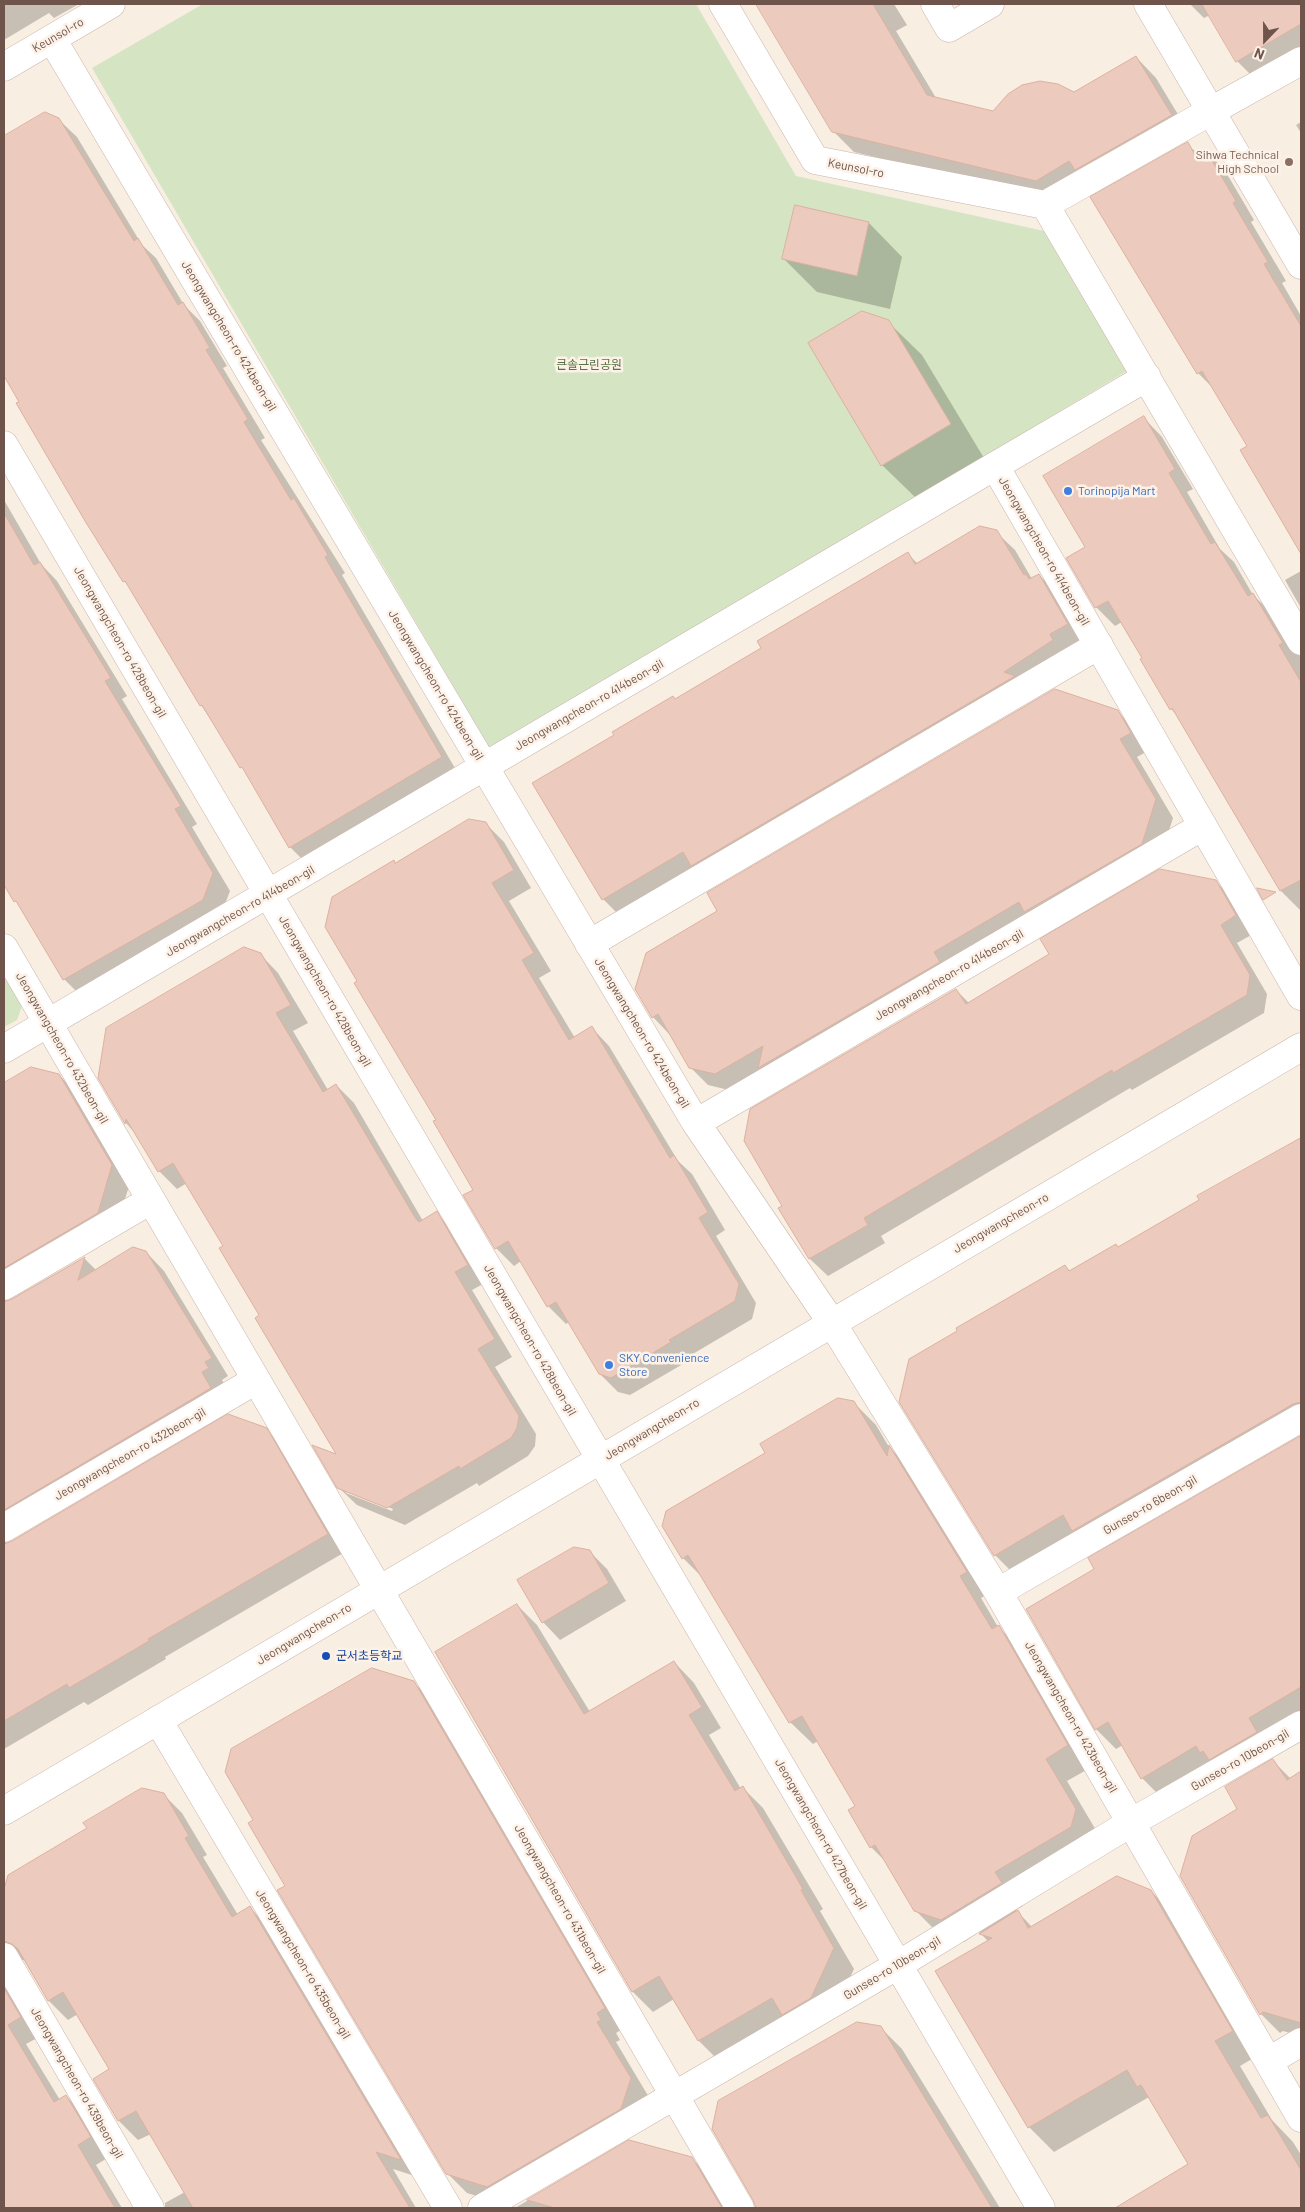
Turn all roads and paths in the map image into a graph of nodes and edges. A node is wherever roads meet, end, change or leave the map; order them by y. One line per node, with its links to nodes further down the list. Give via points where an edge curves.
1 (111, 4): 6 (street, Keunsol-ro)
2 (723, 4): 10 (street, Keunsol-ro, via 815,160)
3 (935, 4): 4 (street, via 949,28)
4 (990, 4)
5 (1148, 4): 9 (street)
6 (52, 39): 8 (street, Keunsol-ro); 17 (street, Jeongwangcheon-ro 424beon-gil)
7 (1301, 61): 9 (street)
8 (4, 67)
9 (1211, 112): 10 (street); 11 (street)
10 (1045, 205): 12 (street)
11 (1301, 265)
12 (1147, 378): 14 (street); 15 (street)
13 (4, 445): 19 (street, Jeongwangcheon-ro 428beon-gil)
14 (995, 466): 16 (street, Jeongwangcheon-ro 414beon-gil); 17 (street, Jeongwangcheon-ro 414beon-gil)
15 (1301, 641)
16 (1099, 645): 18 (street, Jeongwangcheon-ro 414beon-gil); 20 (street)
17 (484, 767): 19 (street, Jeongwangcheon-ro 414beon-gil); 20 (street, Jeongwangcheon-ro 424beon-gil)
18 (1203, 826): 22 (street, Jeongwangcheon-ro 414beon-gil); 26 (street, Jeongwangcheon-ro 414beon-gil)
19 (268, 894): 23 (street, Jeongwangcheon-ro 414beon-gil); 32 (street, Jeongwangcheon-ro 428beon-gil)
20 (589, 944): 26 (street, Jeongwangcheon-ro 424beon-gil)
21 (4, 948): 23 (street, Jeongwangcheon-ro 432beon-gil)
22 (1301, 996)
23 (48, 1024): 25 (street, Jeongwangcheon-ro 414beon-gil); 27 (street, Jeongwangcheon-ro 432beon-gil)
24 (1301, 1047): 29 (street, Jeongwangcheon-ro)
25 (4, 1049)
26 (696, 1123): 29 (street, Jeongwangcheon-ro 424beon-gil)
27 (151, 1200): 28 (street); 30 (street, Jeongwangcheon-ro 432beon-gil)
28 (4, 1286)
29 (832, 1323): 32 (street, Jeongwangcheon-ro); 35 (street, Jeongwangcheon-ro 423beon-gil)
30 (256, 1380): 33 (street, Jeongwangcheon-ro 432beon-gil); 34 (street, Jeongwangcheon-ro 432beon-gil)
31 (1301, 1418): 35 (street, Gunseo-ro 6beon-gil)
32 (600, 1460): 34 (street, Jeongwangcheon-ro); 41 (street, Jeongwangcheon-ro 427beon-gil)
33 (4, 1528)
34 (379, 1590): 36 (street, Jeongwangcheon-ro); 44 (street, Jeongwangcheon-ro 431beon-gil)
35 (998, 1592): 39 (street, Jeongwangcheon-ro 423beon-gil)
36 (158, 1720): 38 (street, Jeongwangcheon-ro); 47 (street, Jeongwangcheon-ro 435beon-gil)
37 (1301, 1725): 39 (street, Gunseo-ro 10beon-gil)
38 (4, 1811)
39 (1132, 1822): 41 (street, Gunseo-ro 10beon-gil); 43 (street, Jeongwangcheon-ro 423beon-gil)
40 (4, 1957): 46 (street, Jeongwangcheon-ro 439beon-gil)
41 (898, 1965): 44 (street, Gunseo-ro 10beon-gil); 50 (street, Jeongwangcheon-ro 427beon-gil)
42 (1301, 2042): 43 (street)
43 (1269, 2061): 45 (street, Jeongwangcheon-ro 423beon-gil)
44 (674, 2096): 48 (street, Gunseo-ro 10beon-gil); 49 (street, Jeongwangcheon-ro 431beon-gil)
45 (1301, 2118)
46 (150, 2208)
47 (448, 2208)
48 (482, 2208)
49 (740, 2208)
50 (1041, 2208)

